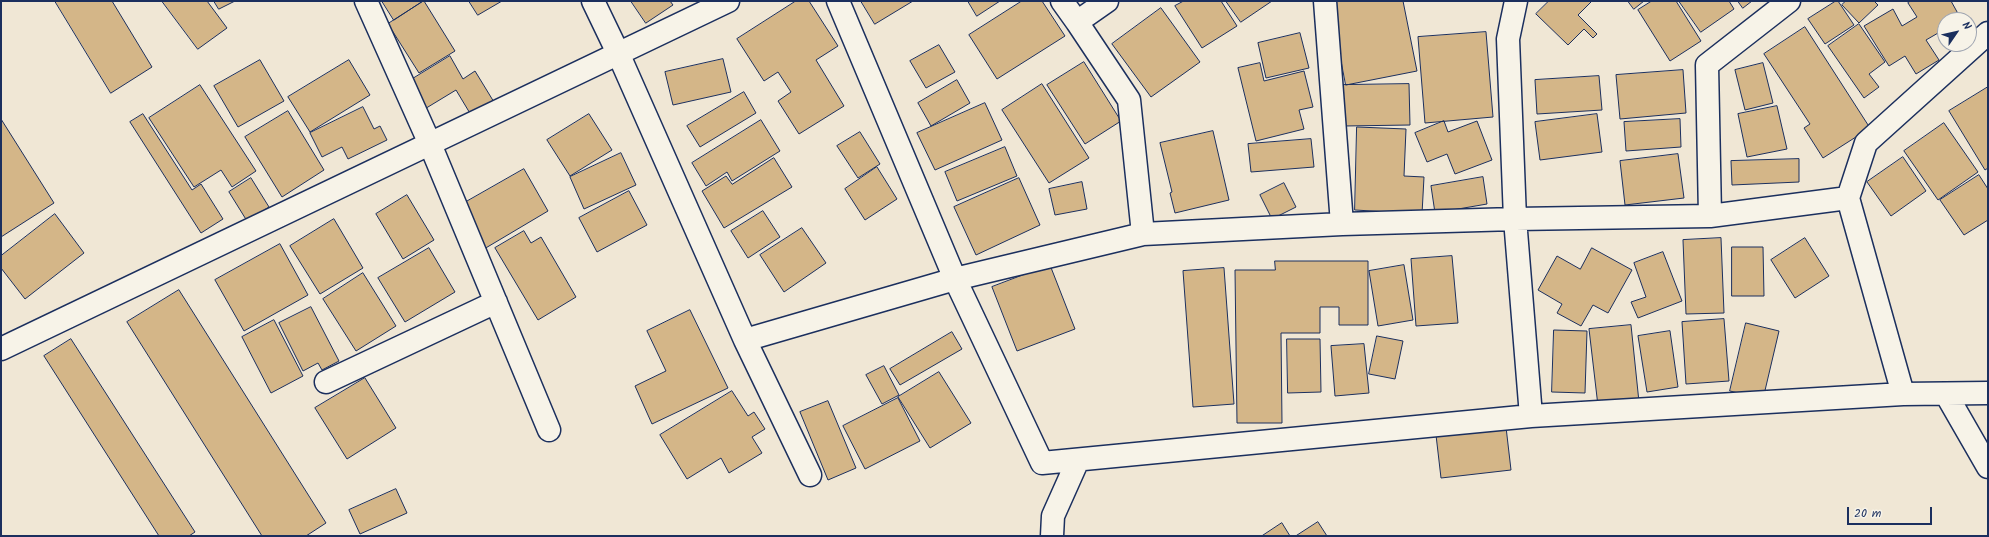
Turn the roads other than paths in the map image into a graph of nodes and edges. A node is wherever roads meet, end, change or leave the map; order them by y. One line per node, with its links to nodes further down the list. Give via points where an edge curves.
1 (366, 1): 13 (street)
2 (593, 1): 12 (street)
3 (728, 1): 12 (street)
4 (838, 1): 19 (street)
5 (1062, 1): 10 (street)
6 (1107, 1): 10 (street)
7 (1325, 1): 17 (street)
8 (1516, 1): 16 (street, via 1508,39)
9 (1789, 1): 15 (street, via 1707,65)
10 (1077, 22): 18 (street, via 1129,100)
11 (1988, 33): 14 (street, via 1866,143)
12 (618, 53): 13 (street); 21 (street)
13 (430, 144): 20 (street); 22 (street)
14 (1848, 198): 15 (street); 25 (street)
15 (1710, 216): 16 (street)
16 (1515, 219): 17 (street); 27 (street)
17 (1342, 224): 18 (street)
18 (1143, 234): 19 (street)
19 (955, 279): 21 (street); 29 (street, via 1042,463)
20 (496, 302): 23 (street); 28 (street)
21 (745, 340): 31 (street)
22 (1, 349)
23 (326, 382)
24 (1988, 393): 26 (street)
25 (1903, 394): 26 (street); 27 (street)
26 (1946, 394): 30 (street)
27 (1531, 416): 29 (street)
28 (548, 430)
29 (1078, 460): 32 (street, via 1053,516)
30 (1988, 467)
31 (810, 475)
32 (1052, 536)

